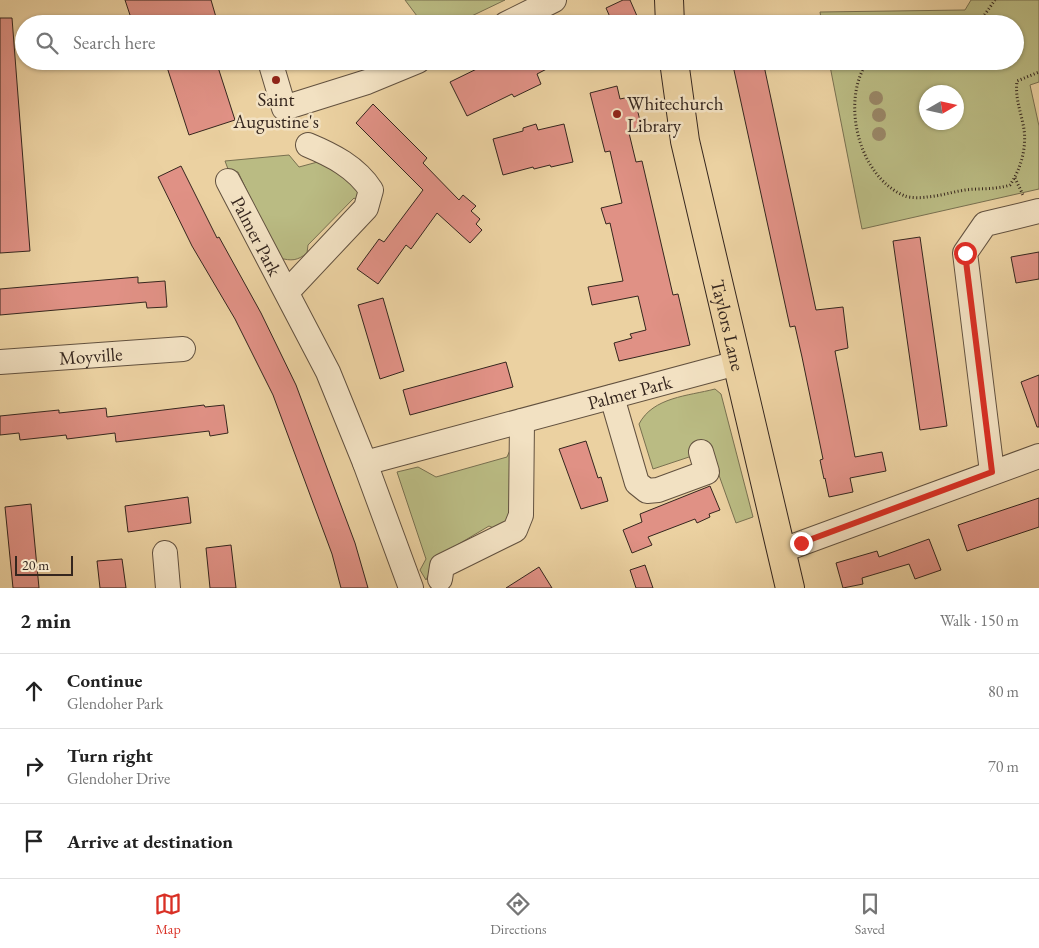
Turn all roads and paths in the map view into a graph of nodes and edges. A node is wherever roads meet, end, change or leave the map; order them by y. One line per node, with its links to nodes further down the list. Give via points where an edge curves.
1 (554, 0): 4 (street)
2 (669, 0): 5 (main road)
3 (995, 0): 6 (path)
4 (524, 15)
5 (670, 15)
6 (984, 15)
7 (273, 70): 8 (street, via 284,108)
8 (396, 70)
9 (675, 70): 19 (main road, Taylors Lane, via 685,141)
10 (863, 70): 13 (path, via 855,85 854,105 860,142 867,160 896,190 906,196 927,197 965,190 998,189 1010,186)
11 (1039, 72): 13 (path, via 1017,81 1024,145)
12 (308, 145): 16 (street, Palmer Park, via 330,153 363,178 371,190 366,208)
13 (1015, 178): 15 (path)
14 (228, 181): 16 (street, Palmer Park)
15 (1031, 206): 25 (street, via 985,224 965,253)
16 (287, 292): 24 (street, Palmer Park, via 328,372)
17 (183, 348): 18 (street, Moyville)
18 (0, 362)
19 (737, 363): 20 (street, Palmer Park); 26 (main road, Taylors Lane)
20 (612, 396): 21 (street, Palmer Park); 22 (street, via 637,483 647,491 707,472)
21 (522, 421): 24 (street, Palmer Park); 28 (street, via 521,514 515,530 442,566)
22 (701, 452)
23 (1039, 456): 25 (street)
24 (365, 464): 30 (street, Palmer Park)
25 (992, 472): 26 (street)
26 (783, 550): 31 (main road, Taylors Lane)
27 (164, 553): 29 (street)
28 (440, 579)
29 (168, 588)
30 (411, 588)
31 (790, 588)

